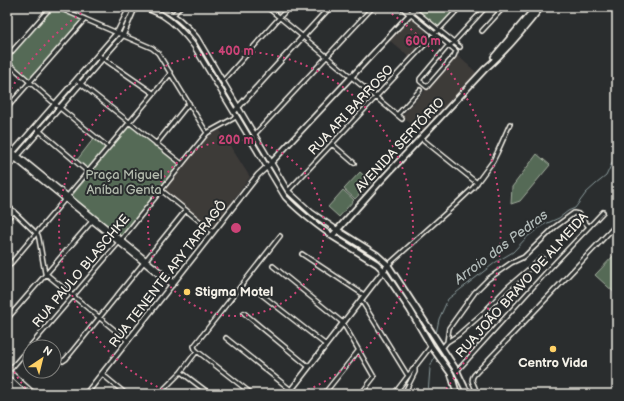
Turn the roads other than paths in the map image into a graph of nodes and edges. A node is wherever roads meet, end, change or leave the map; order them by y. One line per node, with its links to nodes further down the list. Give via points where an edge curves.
1 (51, 7): 33 (street)
2 (57, 7): 22 (street)
3 (130, 7): 25 (main road)
4 (136, 7): 27 (main road)
5 (144, 7): 52 (main road, via 161,15 183,32)
6 (159, 7): 20 (main road)
7 (180, 7): 20 (street)
8 (267, 7): 21 (street)
9 (289, 7): 21 (street)
10 (330, 7): 28 (main road)
11 (373, 7): 34 (street)
12 (402, 7): 19 (main road)
13 (460, 7): 23 (street, RUA ARI BARROSO)
14 (486, 7): 29 (street)
15 (504, 7): 24 (street)
16 (536, 7): 37 (main road, AVENIDA SERTÓRIO)
17 (541, 7): 37 (main road, AVENIDA SERTÓRIO, via 521,33)
18 (412, 8): 19 (main road, RUA TENENTE ARY TARRAGÔ); 23 (street)
19 (410, 14): 26 (street); 39 (main road, RUA TENENTE ARY TARRAGÔ)
20 (173, 15): 41 (main road, via 197,38)
21 (280, 17): 28 (street); 41 (street)
22 (86, 19): 25 (street); 42 (street)
23 (439, 30): 26 (street, RUA ARI BARROSO); 29 (street)
24 (482, 31)
25 (118, 33): 27 (street); 32 (main road)
26 (435, 34): 30 (street); 46 (street, RUA ARI BARROSO)
27 (123, 35): 35 (main road); 38 (street, via 155,50)
28 (303, 37): 34 (street); 49 (main road)
29 (454, 42): 30 (street); 31 (street)
30 (450, 46): 30 (street, via 455,54 426,86 420,79)
31 (460, 47)
32 (98, 55): 35 (street); 40 (main road)
33 (7, 57)
34 (327, 57): 39 (street); 60 (street)
35 (103, 58): 43 (main road); 45 (street)
36 (7, 62): 42 (street)
37 (485, 69): 61 (main road, AVENIDA SERTÓRIO)
38 (171, 73): 45 (street); 47 (street)
39 (351, 77): 46 (street); 69 (main road, RUA TENENTE ARY TARRAGÔ)
40 (76, 80): 43 (street); 48 (main road)
41 (223, 81): 49 (main road)
42 (30, 83): 48 (street); 50 (street)
43 (80, 83): 51 (main road); 55 (street)
44 (420, 90): 53 (street)
45 (153, 93): 55 (street)
46 (375, 97): 53 (street); 63 (street, RUA ARI BARROSO)
47 (189, 103): 59 (street); 62 (street)
48 (55, 104): 51 (street); 57 (main road)
49 (238, 107): 52 (main road); 60 (main road)
50 (7, 108)
51 (59, 108): 58 (main road); 65 (street)
52 (235, 115): 59 (street, RUA PAULO BLASCHKE); 72 (main road)
53 (397, 115): 54 (street)
54 (402, 119)
55 (129, 122): 62 (street); 65 (street)
56 (510, 124): 75 (street, via 497,153)
57 (34, 127): 58 (street); 66 (main road)
58 (39, 131): 67 (main road); 74 (street)
59 (207, 133): 71 (street, RUA PAULO BLASCHKE)
60 (254, 134): 69 (main road)
61 (421, 138): 75 (street); 87 (main road, AVENIDA SERTÓRIO)
62 (156, 144): 71 (street)
63 (332, 144): 70 (street); 77 (street, RUA ARI BARROSO)
64 (7, 147): 66 (street)
65 (108, 147): 74 (street)
66 (10, 153): 67 (main road); 68 (main road)
67 (16, 157): 73 (main road); 78 (main road)
68 (7, 159)
69 (271, 163): 72 (main road, RUA TENENTE ARY TARRAGÔ); 77 (main road)
70 (354, 163)
71 (182, 164): 76 (street, RUA PAULO BLASCHKE)
72 (266, 167): 88 (main road, RUA TENENTE ARY TARRAGÔ); 91 (main road, via 292,205)
73 (7, 168)
74 (88, 172): 78 (street)
75 (477, 183): 96 (street)
76 (161, 190): 80 (street); 92 (street, RUA PAULO BLASCHKE)
77 (288, 191): 87 (main road, via 312,213)
78 (66, 198): 84 (main road); 89 (street)
79 (7, 205): 81 (street)
80 (186, 210): 88 (street); 95 (street)
81 (14, 211): 83 (street); 89 (street)
82 (603, 212): 86 (street, RUA JOÃO BRAVO DE ALMEIDA)
83 (7, 219)
84 (93, 220): 92 (main road); 100 (street)
85 (617, 224): 126 (street, via 473,377 476,392 472,393)
86 (589, 227): 112 (street, via 578,214 573,214 555,227 524,257 488,279 475,292 449,328); 122 (street, RUA JOÃO BRAVO DE ALMEIDA)
87 (337, 230): 91 (main road, AVENIDA SERTÓRIO); 96 (main road)
88 (213, 232): 101 (main road, RUA TENENTE ARY TARRAGÔ)
89 (36, 233): 98 (street); 100 (street)
90 (280, 236): 116 (street, via 195,344)
91 (332, 236): 99 (main road)
92 (120, 241): 95 (main road); 104 (street, RUA PAULO BLASCHKE)
93 (302, 254): 103 (street)
94 (542, 258): 112 (street, via 508,287 484,313)
95 (145, 261): 101 (main road); 107 (street)
96 (390, 263): 99 (main road); 115 (main road)
97 (273, 266): 109 (street)
98 (7, 268)
99 (384, 270): 103 (main road); 114 (main road)
100 (46, 274): 104 (street); 108 (street)
101 (173, 284): 111 (main road, RUA TENENTE ARY TARRAGÔ)
102 (257, 291): 113 (street)
103 (364, 295): 105 (main road)
104 (73, 296): 107 (street); 121 (street, RUA PAULO BLASCHKE)
105 (360, 300): 109 (main road); 125 (street)
106 (244, 313): 119 (street)
107 (99, 318): 111 (street); 118 (street)
108 (7, 319)
109 (343, 323): 113 (main road); 117 (street)
110 (226, 338): 127 (street)
111 (128, 341): 124 (main road, RUA TENENTE ARY TARRAGÔ)
112 (447, 342): 115 (street)
113 (326, 344): 119 (main road)
114 (432, 347): 120 (street); 139 (main road, via 451,374)
115 (442, 348): 122 (main road)
116 (197, 350): 123 (street); 133 (street)
117 (358, 351): 135 (street); 136 (street, via 374,378)
118 (63, 361)
119 (310, 367): 127 (main road)
120 (415, 367): 125 (street); 138 (street)
121 (8, 371): 128 (main road)
122 (457, 371): 126 (main road)
123 (181, 372): 131 (street, via 165,388); 132 (street)
124 (102, 374): 129 (main road, RUA TENENTE ARY TARRAGÔ); 130 (street)
125 (408, 376): 137 (street)
126 (465, 388): 140 (main road)
127 (291, 390): 134 (main road)
128 (34, 394)
129 (86, 394)
130 (126, 394)
131 (168, 394)
132 (210, 394)
133 (252, 394)
134 (288, 394)
135 (324, 394)
136 (361, 394)
137 (394, 394)
138 (404, 394)
139 (457, 394)
140 (466, 394)

